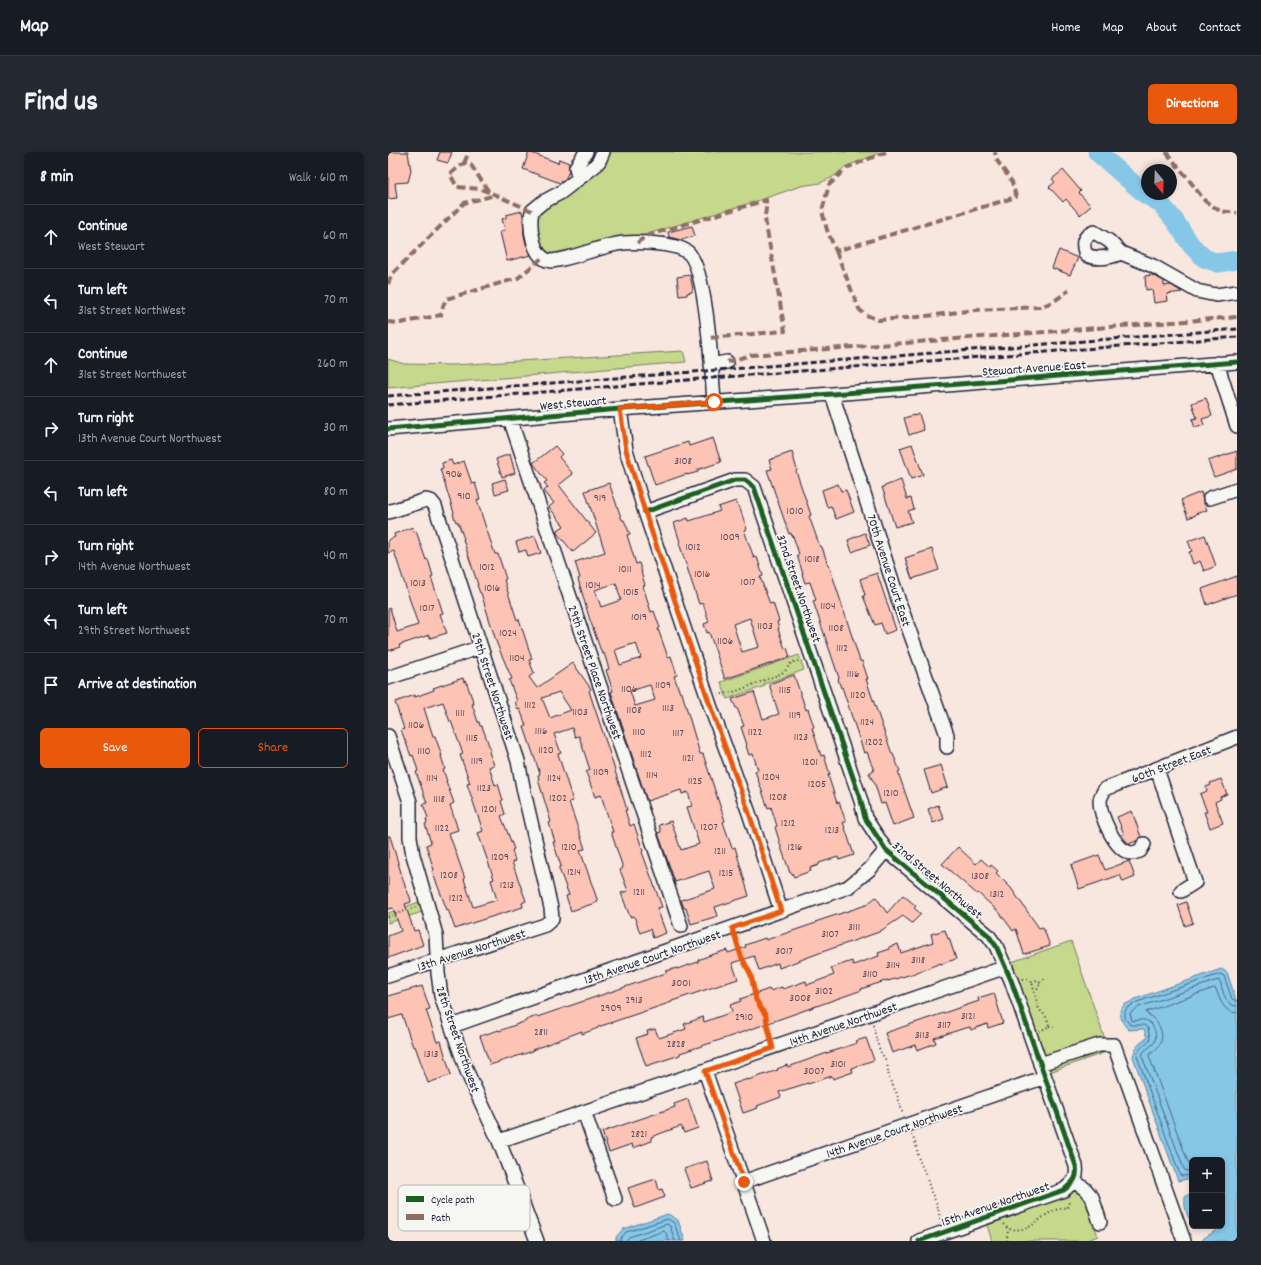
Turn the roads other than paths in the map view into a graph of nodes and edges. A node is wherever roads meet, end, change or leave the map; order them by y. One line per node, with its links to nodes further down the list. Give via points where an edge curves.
1 (586, 152): 3 (street, via 576,167)
2 (603, 152): 3 (street, via 596,165)
3 (581, 177): 9 (street, via 532,211 537,251 546,261 552,261 633,242 670,246 686,251 694,260 702,285)
4 (1121, 253): 5 (street, via 1153,266 1197,291 1216,295)
5 (1237, 292)
6 (727, 362): 9 (street)
7 (1237, 362): 8 (street, Stewart Avenue East)
8 (1217, 363): 10 (street, Stewart Avenue East); 14 (street)
9 (711, 365): 11 (street)
10 (832, 394): 11 (street, West Stewart); 24 (street, 70th Avenue Court East, via 899,602 947,735)
11 (714, 402): 12 (street, West Stewart)
12 (620, 409): 13 (street, West Stewart); 19 (street, via 626,450)
13 (510, 419): 15 (street, West Stewart); 31 (street, 29th Street Place Northwest)
14 (1237, 426)
15 (388, 429)
16 (1237, 489): 17 (street)
17 (1210, 498)
18 (388, 512): 20 (street, 29th Street Northwest, via 426,500 435,506)
19 (645, 512): 27 (street, 32nd Street Northwest, via 735,480 745,480 754,487 865,818); 29 (street)
20 (481, 647): 21 (street); 30 (street, 29th Street Northwest, via 518,761)
21 (388, 678)
22 (388, 736): 32 (street, 28th Street Northwest, via 410,802 413,855 436,935)
23 (1237, 737): 25 (street, 60th Street East)
24 (947, 747)
25 (1157, 769): 26 (street, 60th Street East, via 1104,789 1100,800 1102,811 1117,845 1130,853 1140,851); 28 (street, via 1195,882)
26 (1144, 844)
27 (886, 850): 29 (street, 13th Avenue Court Northwest, via 870,869 848,887); 33 (street, 32nd Street Northwest, via 988,935)
28 (1181, 891)
29 (781, 911): 35 (street, 13th Avenue Court Northwest)
30 (552, 919): 32 (street, 13th Avenue Northwest, via 545,924)
31 (681, 926)
32 (438, 960): 34 (street, 13th Avenue Northwest); 35 (street, 28th Street Northwest, via 441,996)
33 (1006, 967): 36 (street, 32nd Street Northwest); 37 (street, 14th Avenue Northwest)
34 (388, 976)
35 (452, 1026): 40 (street, 28th Street Northwest, via 468,1074)
36 (1040, 1064): 38 (street, 32nd Street Northwest); 50 (street, via 1099,1045 1114,1045)
37 (705, 1071): 39 (street, 14th Avenue Northwest); 42 (street)
38 (1045, 1077): 41 (street, 32nd Street Northwest, via 1076,1166 1077,1174); 42 (street, 14th Avenue Court Northwest)
39 (584, 1112): 40 (street, 14th Avenue Northwest); 44 (street)
40 (499, 1142): 43 (street, 28th Street Northwest)
41 (1074, 1181): 45 (street, via 1092,1197); 49 (street, 15th Avenue Northwest, via 1064,1190)
42 (744, 1182): 48 (street)
43 (516, 1185)
44 (615, 1199)
45 (1100, 1222)
46 (530, 1223): 47 (street, 28th Street Northwest)
47 (537, 1241)
48 (764, 1241)
49 (919, 1241)
50 (1184, 1241)

